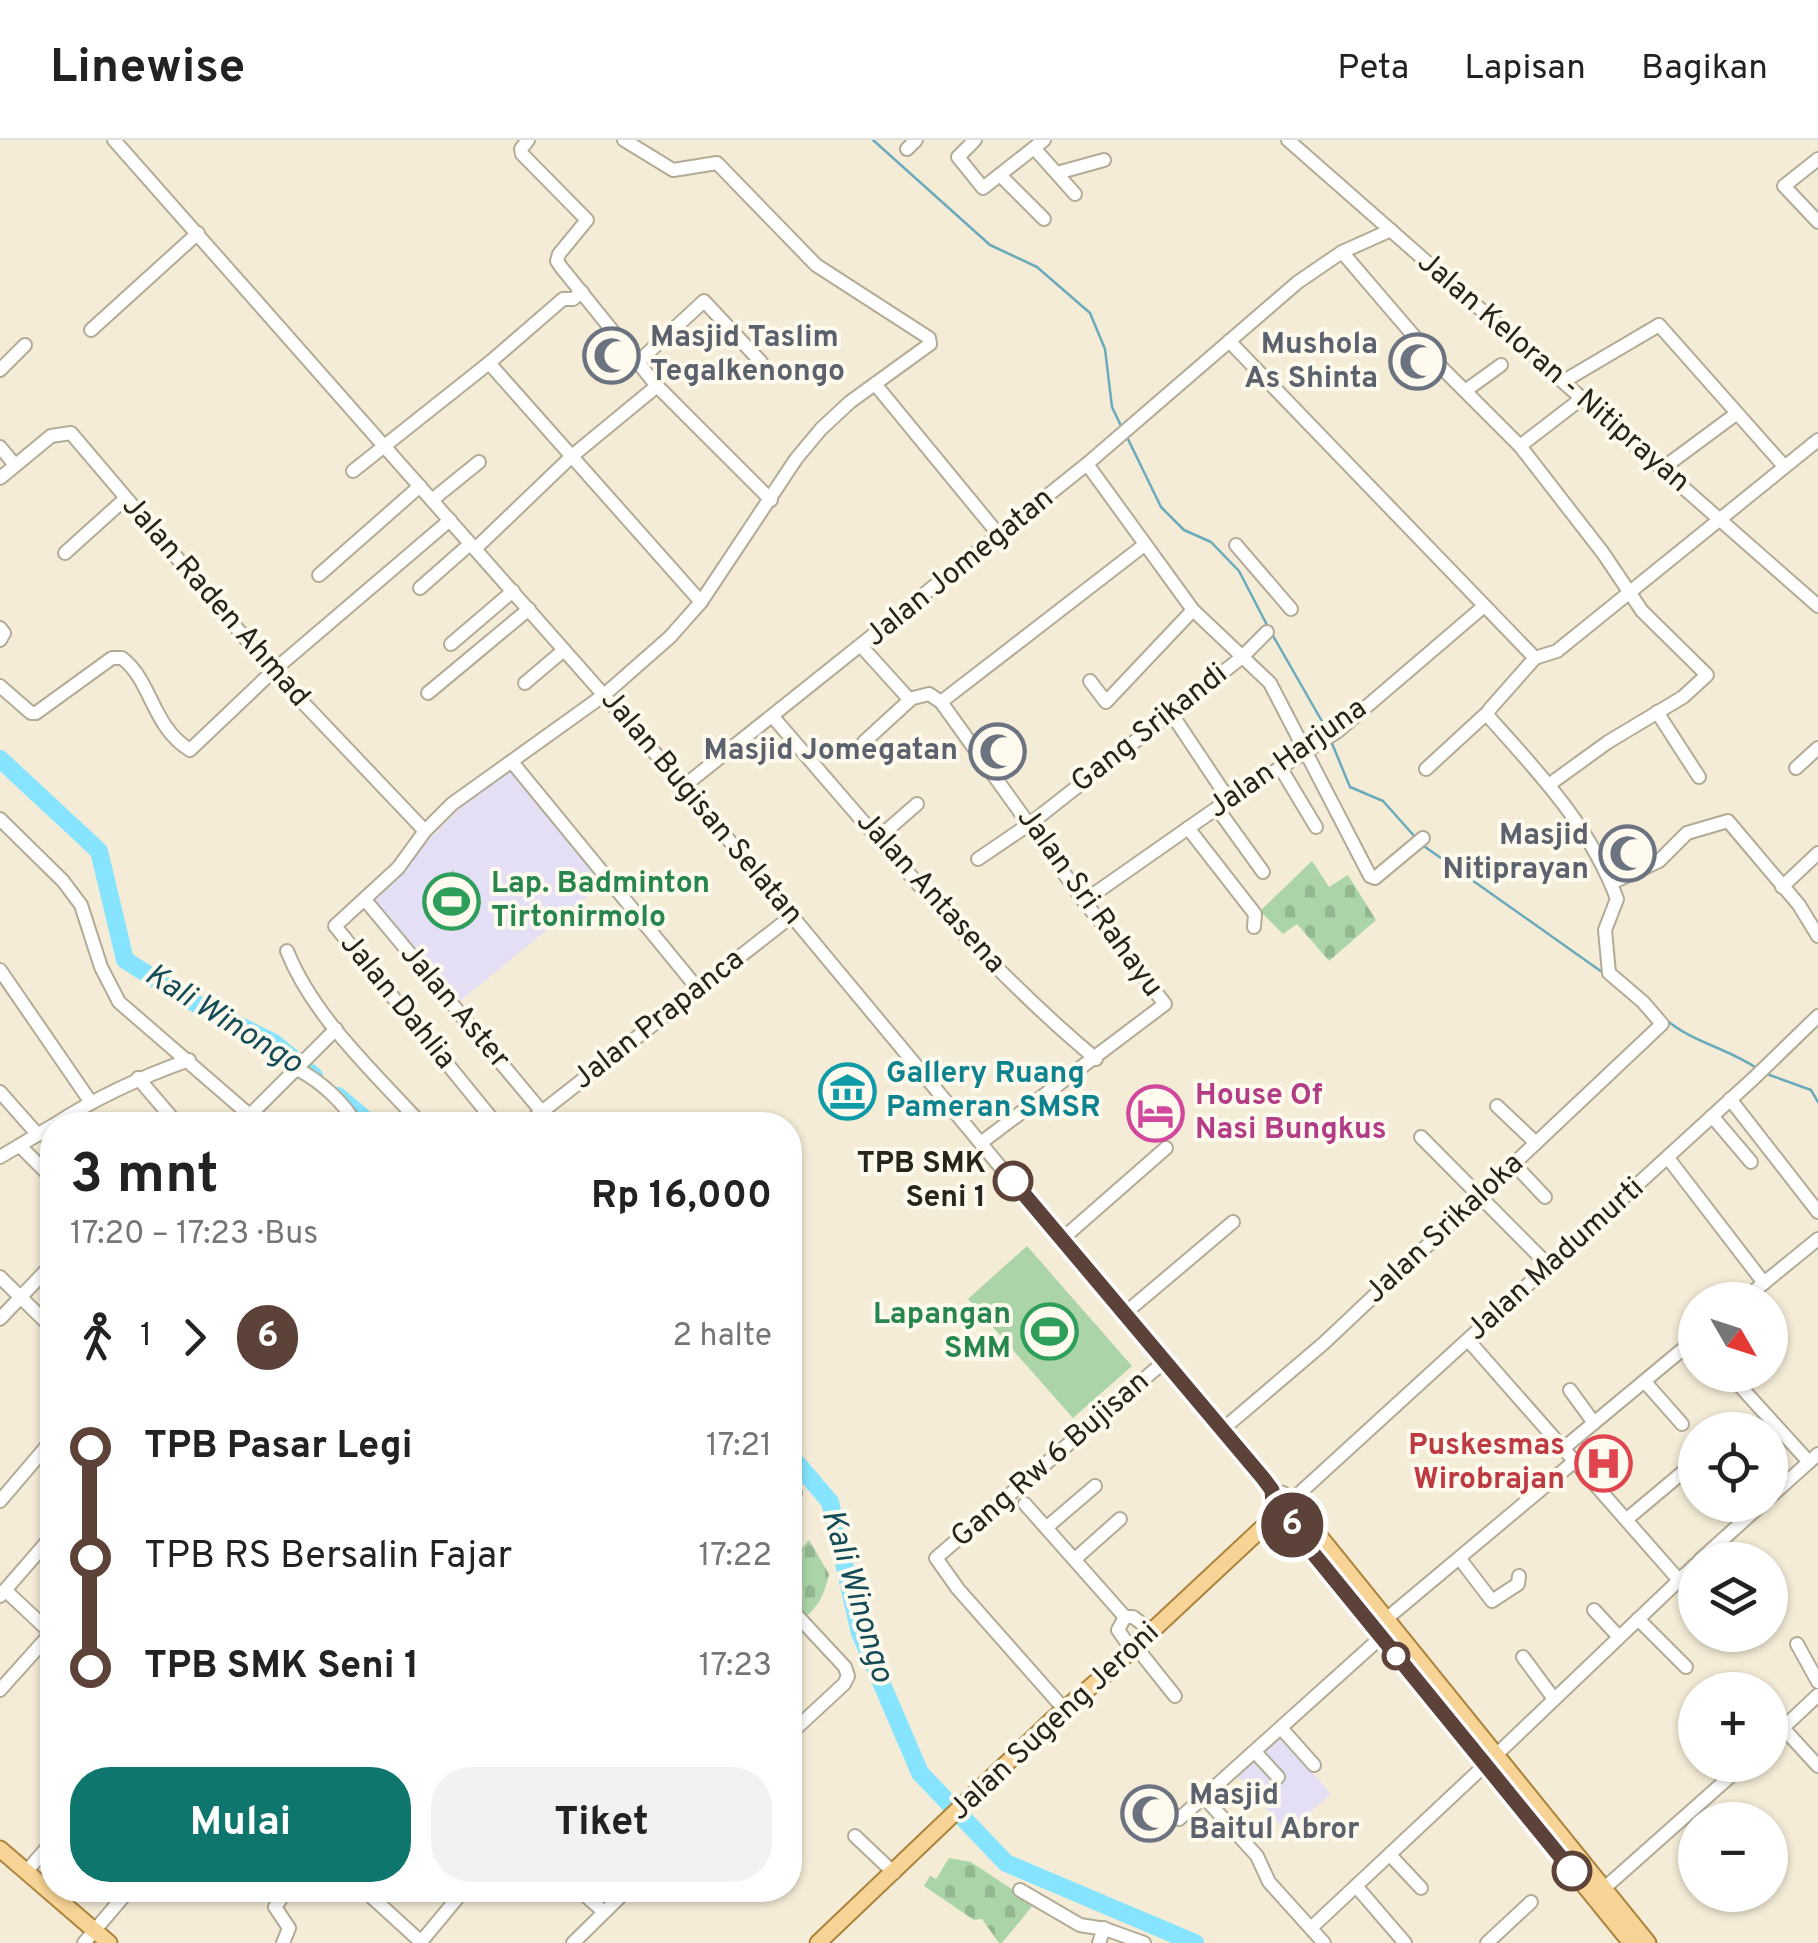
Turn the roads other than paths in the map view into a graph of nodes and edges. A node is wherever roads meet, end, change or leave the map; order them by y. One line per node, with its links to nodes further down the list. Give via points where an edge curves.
1 (114, 140): 15 (street, Jalan Bugisan Selatan)
2 (528, 140): 17 (street, via 522,154 587,220 557,261)
3 (624, 140): 27 (street, via 672,170 717,163 816,265 929,338 927,349)
4 (974, 140): 10 (street, via 958,160 979,186)
5 (1288, 140): 14 (street, Jalan Keloran - Nitiprayan)
6 (1039, 144): 9 (street); 10 (street)
7 (1818, 159): 13 (street, via 1784,186)
8 (1104, 160): 9 (street)
9 (1058, 173): 11 (street)
10 (1000, 175): 12 (street)
11 (1075, 194)
12 (1044, 218)
13 (1818, 221)
14 (1391, 230): 16 (street, Jalan Jomegatan); 26 (street, Jalan Keloran - Nitiprayan)
15 (198, 233): 18 (street); 33 (street, Jalan Bugisan Selatan)
16 (1342, 252): 19 (street, Jalan Jomegatan); 29 (street)
17 (582, 292): 22 (street); 23 (street, via 562,299)
18 (91, 330)
19 (1229, 341): 38 (street, Jalan Jomegatan); 61 (street)
20 (25, 345): 25 (street)
21 (761, 362): 22 (street, via 704,300)
22 (637, 363): 28 (street)
23 (489, 364): 33 (street); 36 (street)
24 (1501, 366): 29 (street)
25 (0, 370)
26 (1564, 381): 30 (street, Jalan Keloran - Nitiprayan); 31 (street, via 1659,325)
27 (876, 384): 47 (street, via 822,429); 50 (street)
28 (657, 386): 36 (street); 47 (street)
29 (1465, 391): 34 (street)
30 (1581, 399): 34 (street); 41 (street, Jalan Keloran - Nitiprayan)
31 (1736, 414): 40 (street); 41 (street)
32 (1818, 440): 40 (street)
33 (386, 444): 42 (street); 44 (street, Jalan Bugisan Selatan)
34 (1520, 446): 58 (street)
35 (0, 447): 39 (street)
36 (572, 456): 53 (street); 59 (street)
37 (479, 462): 46 (street)
38 (1086, 464): 50 (street, Jalan Jomegatan); 52 (street)
39 (15, 465): 43 (street, Jalan Raden Ahmad); 45 (street, Jalan Raden Ahmad, via 50,436 72,433)
40 (1784, 466): 48 (street)
41 (1663, 468): 48 (street, Jalan Keloran - Nitiprayan)
42 (353, 471)
43 (0, 478)
44 (420, 486): 46 (street, Jalan Bugisan Selatan); 55 (street)
45 (125, 500): 54 (street); 73 (street, Jalan Raden Ahmad)
46 (432, 500): 49 (street, Jalan Bugisan Selatan)
47 (771, 500): 59 (street)
48 (1718, 519): 58 (street); 60 (street, Jalan Keloran - Nitiprayan)
49 (450, 520): 53 (street, Jalan Bugisan Selatan); 73 (street)
50 (1000, 535): 69 (street, Jalan Jomegatan)
51 (1236, 544): 62 (street)
52 (1143, 546): 64 (street); 80 (street)
53 (472, 547): 56 (street); 57 (street, Jalan Bugisan Selatan)
54 (65, 553)
55 (319, 574)
56 (420, 588)
57 (513, 591): 63 (street, Jalan Bugisan Selatan); 68 (street)
58 (1630, 592): 72 (street, via 1557,651); 82 (street, via 1707,674)
59 (701, 602): 78 (street)
60 (1818, 606)
61 (1483, 607): 72 (street); 87 (street, Jalan Harjuna)
62 (1291, 609)
63 (529, 610): 70 (street, Jalan Bugisan Selatan); 77 (street)
64 (1193, 610): 71 (street); 74 (street, via 1106,702)
65 (0, 628): 67 (street)
66 (1267, 632): 71 (street, Gang Srikandi)
67 (0, 640)
68 (451, 644)
69 (862, 647): 79 (street); 84 (street, Jalan Jomegatan)
70 (564, 650): 75 (street); 78 (street, Jalan Bugisan Selatan)
71 (1240, 658): 83 (street, Gang Srikandi); 87 (street, via 1270,683)
72 (1535, 658): 81 (street)
73 (273, 671): 76 (street, via 190,750 176,740 122,658 112,658 36,713); 101 (street, Jalan Raden Ahmad)
74 (1090, 681)
75 (525, 683)
76 (0, 686)
77 (428, 692)
78 (604, 695): 88 (street); 94 (street, Jalan Bugisan Selatan)
79 (910, 700): 80 (street, via 929,694); 85 (street)
80 (941, 702): 98 (street, Jalan Sri Rahayu)
81 (1488, 712): 91 (street); 93 (street)
82 (1657, 712): 92 (street); 93 (street)
83 (1171, 713): 96 (street); 98 (street, Gang Srikandi)
84 (773, 717): 94 (street, Jalan Jomegatan); 102 (street, Jalan Antasena)
85 (864, 742)
86 (1818, 748): 90 (street)
87 (1307, 751): 89 (street, Jalan Harjuna); 103 (street, via 1370,876)
88 (512, 762): 101 (street); 116 (street)
89 (1280, 767): 96 (street, Jalan Harjuna); 99 (street)
90 (1796, 768)
91 (1426, 769)
92 (1699, 777)
93 (1550, 784): 107 (street)
94 (684, 786): 111 (street, Jalan Bugisan Selatan)
95 (917, 804): 102 (street)
96 (1223, 804): 100 (street, Jalan Harjuna); 106 (street)
97 (0, 819): 120 (street, via 81,905 119,1002)
98 (1031, 823): 105 (street, Gang Srikandi); 110 (street, Jalan Sri Rahayu)
99 (1316, 827)
100 (1188, 828): 110 (street, Jalan Harjuna); 112 (street, via 1255,914)
101 (424, 831): 109 (street)
102 (878, 838): 119 (street, Jalan Antasena, via 969,940)
103 (1423, 838)
104 (1818, 853): 108 (street)
105 (978, 859)
106 (1263, 872)
107 (1611, 882): 108 (street, via 1659,861 1687,834 1728,821); 139 (street, Jalan Srikaloka, via 1618,901 1605,930 1612,976 1662,1024)
108 (1782, 888): 113 (street)
109 (366, 901): 133 (street, Jalan Dahlia, via 335,926); 134 (street, Jalan Aster)
110 (1084, 901): 119 (street, Jalan Sri Rahayu, via 1166,1004)
111 (792, 916): 116 (street, Jalan Prapanca); 138 (street, Jalan Bugisan Selatan)
112 (1254, 927)
113 (1818, 936)
114 (287, 950): 118 (street)
115 (0, 970): 125 (street)
116 (698, 988): 134 (street, Jalan Prapanca)
117 (1818, 1016): 124 (street, Jalan Madumurti)
118 (336, 1029): 121 (street); 132 (street)
119 (1096, 1059): 138 (street, Jalan Sri Rahayu)
120 (189, 1060): 122 (street); 129 (street)
121 (294, 1070): 130 (street); 131 (street, via 310,1075)
122 (138, 1078): 125 (street); 128 (street)
123 (0, 1092): 136 (street)
124 (1730, 1099): 135 (street, Jalan Madumurti); 149 (street)
125 (90, 1101): 127 (street)
126 (1497, 1106): 139 (street)
127 (74, 1112)
128 (167, 1112)
129 (246, 1112)
130 (250, 1112)
131 (346, 1112)
132 (410, 1112)
133 (486, 1112)
134 (542, 1112)
135 (1712, 1116): 143 (street, Jalan Madumurti); 144 (street)
136 (38, 1135): 140 (street)
137 (1421, 1137): 147 (street)
138 (982, 1142): 152 (street, Jalan Bugisan Selatan)
139 (1536, 1143): 145 (street, Jalan Srikaloka)
140 (20, 1146): 142 (street); 146 (street)
141 (1166, 1148): 152 (street)
142 (0, 1157)
143 (1668, 1158): 153 (street, Jalan Madumurti); 156 (street)
144 (1751, 1162)
145 (1514, 1164): 147 (street, Jalan Srikaloka); 148 (street)
146 (40, 1166)
147 (1480, 1196): 153 (street); 169 (street, Jalan Srikaloka)
148 (1545, 1196)
149 (1818, 1212)
150 (1233, 1222): 158 (street)
151 (1818, 1239): 156 (street)
152 (1061, 1240): 158 (street, Jalan Bugisan Selatan)
153 (1549, 1266): 161 (street, Jalan Madumurti)
154 (0, 1277): 157 (street)
155 (40, 1277): 157 (street)
156 (1764, 1282)
157 (21, 1297): 159 (street); 160 (street)
158 (1124, 1314): 163 (street, Jalan Bugisan Selatan)
159 (40, 1316)
160 (0, 1319)
161 (1468, 1340): 171 (street); 178 (street, Jalan Madumurti)
162 (1678, 1353): 164 (street)
163 (1165, 1361): 169 (street, Jalan Bugisan Selatan); 208 (street, Gang Rw 6 Bujisan, via 936,1558)
164 (1644, 1382): 167 (street); 168 (street)
165 (1570, 1390): 168 (street)
166 (1747, 1392): 172 (street)
167 (1678, 1420)
168 (1594, 1423): 171 (street)
169 (1223, 1429): 178 (street, Jalan Bugisan Selatan, via 1272,1490 1273,1504)
170 (40, 1453): 176 (street)
171 (1571, 1454): 179 (street); 186 (street); 195 (street)
172 (1814, 1458): 174 (street)
173 (1678, 1476): 179 (street)
174 (1788, 1479)
175 (1094, 1486): 182 (street)
176 (2, 1495)
177 (1025, 1504): 182 (street)
178 (1286, 1506): 195 (main road); 196 (main road, Jalan Sugeng Jeroni)
179 (1627, 1518): 188 (street)
180 (1120, 1519): 185 (street)
181 (1742, 1522): 183 (street)
182 (1047, 1527): 185 (street)
183 (1720, 1542)
184 (40, 1550): 189 (street)
185 (1075, 1559): 191 (street)
186 (1460, 1559): 187 (street, via 1492,1601 1518,1584); 195 (street)
187 (1519, 1576)
188 (1678, 1578): 192 (street)
189 (2, 1593): 194 (street)
190 (1594, 1610): 197 (street)
191 (1125, 1616): 196 (street); 200 (street, via 1118,1630)
192 (1638, 1618): 197 (street); 202 (street)
193 (802, 1621): 209 (street, via 848,1676)
194 (40, 1624)
195 (1381, 1625): 211 (street); 214 (main road)
196 (1152, 1631): 200 (main road, Jalan Sugeng Jeroni)
197 (1619, 1637): 207 (street)
198 (1797, 1644): 203 (street)
199 (40, 1647): 204 (street)
200 (1134, 1648): 206 (street); 208 (main road, Jalan Sugeng Jeroni)
201 (1522, 1658): 207 (street)
202 (1686, 1667)
203 (1818, 1682)
204 (0, 1690)
205 (1818, 1695): 210 (street)
206 (1175, 1696)
207 (1554, 1699): 214 (street)
208 (1064, 1709): 226 (main road, Jalan Sugeng Jeroni)
209 (802, 1723)
210 (1788, 1723)
211 (1281, 1728): 213 (street); 215 (street)
212 (1788, 1733): 216 (street)
213 (1254, 1752): 217 (street); 219 (street)
214 (1490, 1760): 223 (street); 231 (main road)
215 (1314, 1765)
216 (1818, 1766)
217 (1278, 1777)
218 (1723, 1782): 231 (street)
219 (1204, 1798): 220 (street); 242 (street)
220 (1180, 1820)
221 (855, 1836): 226 (street)
222 (0, 1849): 225 (main road)
223 (1390, 1855): 228 (street); 229 (street)
224 (40, 1856): 225 (street)
225 (26, 1872): 227 (main road)
226 (894, 1873): 244 (main road, Jalan Sugeng Jeroni)
227 (40, 1886)
228 (1356, 1886): 242 (street); 252 (street)
229 (1421, 1888)
230 (1020, 1890): 241 (street, via 1080,1924)
231 (1599, 1893): 254 (main road); 255 (main road)
232 (55, 1902): 243 (main road)
233 (118, 1902): 243 (street)
234 (279, 1902): 247 (street, via 275,1907 289,1928)
235 (377, 1902): 245 (street)
236 (454, 1902): 245 (street)
237 (593, 1902): 240 (street)
238 (614, 1902): 240 (street)
239 (1531, 1902): 253 (street)
240 (604, 1912): 248 (street)
241 (1104, 1928): 249 (street); 250 (street)
242 (1312, 1928): 251 (street)
243 (88, 1936): 246 (main road)
244 (829, 1940)
245 (420, 1942)
246 (109, 1943)
247 (283, 1943)
248 (573, 1943)
249 (1099, 1943)
250 (1144, 1943)
251 (1324, 1943)
252 (1405, 1943)
253 (1487, 1943)
254 (1631, 1943)
255 (1648, 1943)

